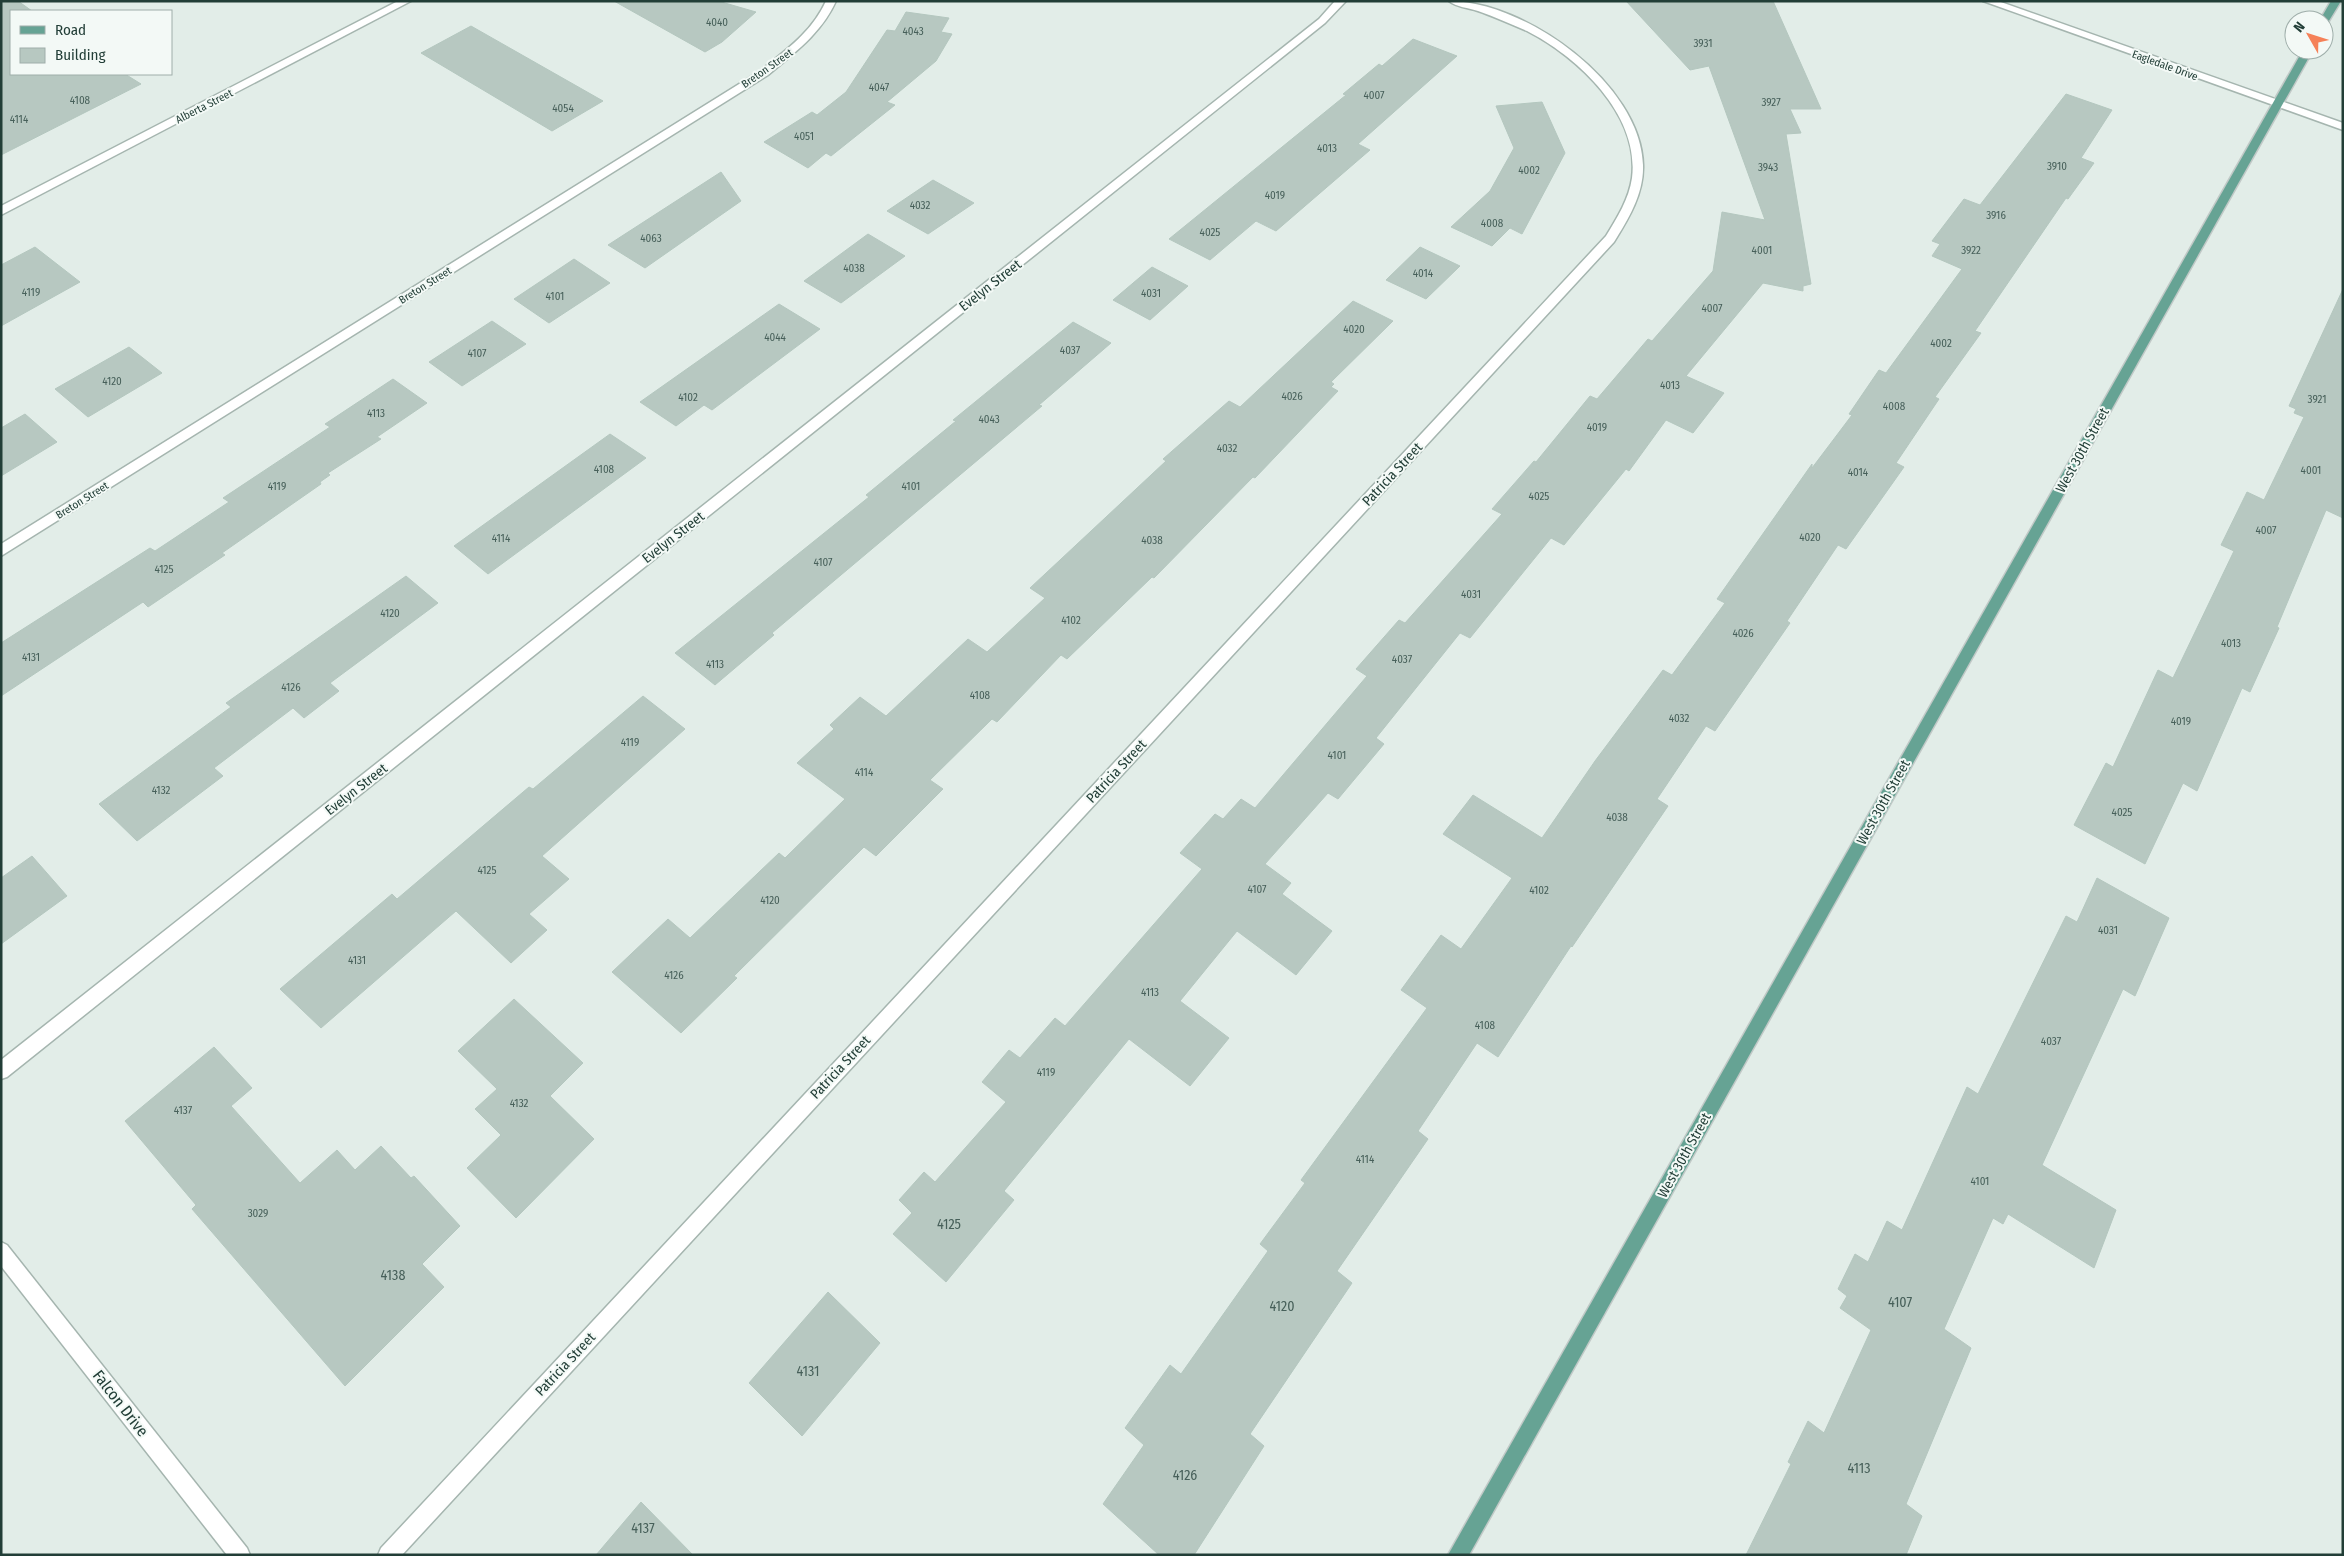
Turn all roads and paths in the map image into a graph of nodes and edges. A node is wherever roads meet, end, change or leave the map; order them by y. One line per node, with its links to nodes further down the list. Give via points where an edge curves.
1 (406, 1): 9 (street, Alberta Street)
2 (831, 1): 10 (street, Breton Street, via 820,22 796,48 764,73)
3 (1342, 1): 11 (street, Evelyn Street, via 1322,21)
4 (1454, 1): 14 (street, Patricia Street, via 1501,16 1546,38 1582,63 1617,102 1631,130 1638,164 1635,188 1620,225)
5 (1988, 1): 7 (street, Eagledale Drive)
6 (2302, 60): 7 (main road, West 30th Street)
7 (2276, 104): 8 (street, Eagledale Drive); 15 (main road, West 30th Street)
8 (2343, 127)
9 (1, 211)
10 (1, 551)
11 (1, 1070)
12 (1, 1252): 13 (street, Falcon Drive)
13 (240, 1555)
14 (388, 1555)
15 (1458, 1555)

